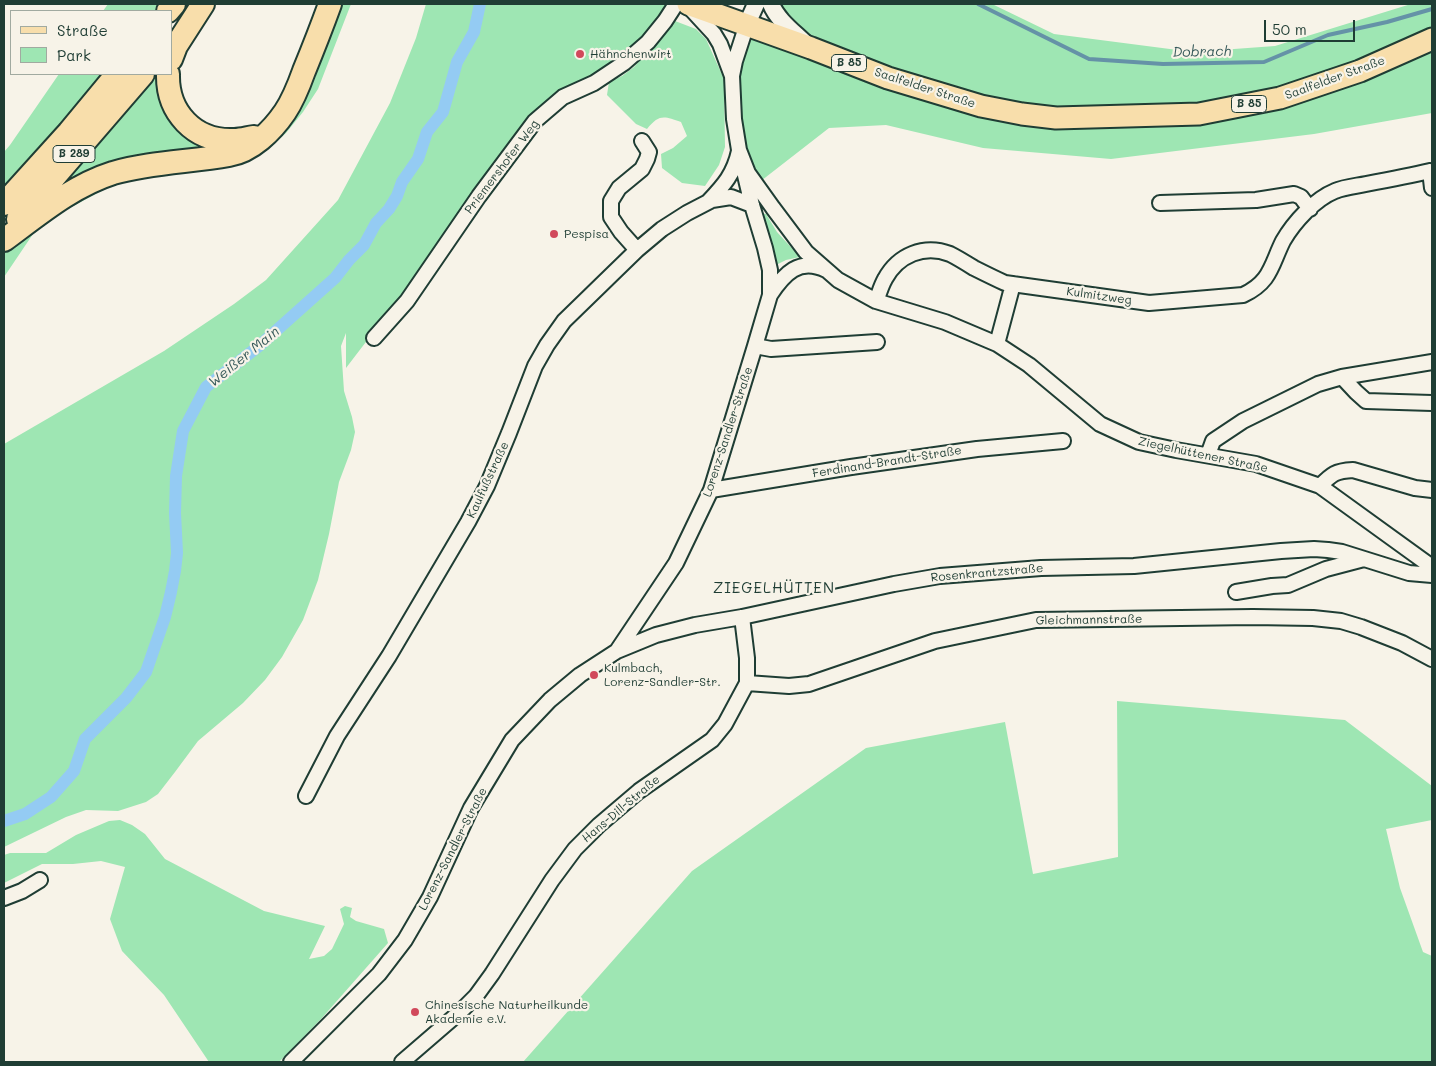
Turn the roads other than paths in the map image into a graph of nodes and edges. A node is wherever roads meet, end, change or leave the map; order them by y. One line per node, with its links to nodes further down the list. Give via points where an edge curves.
1 (202, 4): 9 (highway); 11 (highway)
2 (330, 4): 16 (highway, via 296,91 285,112)
3 (676, 4): 34 (street, Priemershofer Weg, via 648,42 624,63 594,83 563,97 535,121 407,302)
4 (687, 4): 7 (main road, Saalfelder Straße / B 85); 15 (street, Ziegelhüttener Straße, via 714,34)
5 (756, 4): 7 (street)
6 (771, 4): 10 (street, via 782,21)
7 (747, 24): 10 (main road, Saalfelder Straße / B 85); 15 (street, Ziegelhüttener Straße)
8 (1432, 38): 10 (main road, Saalfelder Straße / B 85, via 1360,70 1280,98 1199,114 1056,118 981,106 888,78)
9 (172, 39)
10 (811, 48)
11 (172, 56)
12 (116, 75): 23 (highway, B 289)
13 (142, 75): 27 (highway, B 289)
14 (168, 75): 16 (highway, via 170,96 176,110 187,124 202,134 215,139 234,140)
15 (732, 76): 18 (street, Ziegelhüttener Straße)
16 (264, 135): 28 (highway, via 251,147 231,154 112,173 79,187)
17 (642, 141): 29 (street, via 648,152 642,169 619,188 611,201 611,217)
18 (739, 150): 21 (street, Ziegelhüttener Straße, via 748,173); 22 (street, Kaulfußstraße, via 727,182); 25 (street, Lorenz-Sandler-Straße)
19 (1431, 172): 20 (street); 26 (street, Kulmitzweg, via 1336,190)
20 (1432, 188)
21 (762, 194): 25 (street); 30 (street, Ziegelhüttener Straße, via 806,252)
22 (708, 202): 25 (street, Kaulfußstraße, via 731,197); 29 (street, Kaulfußstraße, via 662,229)
23 (4, 204)
24 (1160, 204): 26 (street, via 1256,200 1294,194 1301,197)
25 (752, 205): 32 (street, Lorenz-Sandler-Straße, via 770,270)
26 (1310, 209): 31 (street, Kulmitzweg, via 1283,241 1262,282 1243,295 1149,304)
27 (4, 234)
28 (4, 240)
29 (637, 250): 54 (street, Kaulfußstraße, via 564,321 547,345 535,366 487,486 468,522 389,656 336,736)
30 (827, 271): 32 (street, Lorenz-Sandler-Straße, via 810,266 791,270); 33 (street, Ziegelhüttener Straße)
31 (1013, 284): 33 (street, Kulmitzweg, via 987,275 951,255 920,251 897,263 885,279); 36 (street)
32 (770, 294): 37 (street, Lorenz-Sandler-Straße)
33 (876, 301): 36 (street, Ziegelhüttener Straße, via 945,322)
34 (374, 338)
35 (876, 342): 37 (street, via 770,349)
36 (997, 344): 42 (street, Ziegelhüttener Straße, via 1029,365 1100,424 1138,442)
37 (756, 346): 44 (street, Lorenz-Sandler-Straße)
38 (1432, 362): 39 (street)
39 (1342, 377): 40 (street, via 1366,401); 42 (street, via 1318,384 1243,421 1213,441)
40 (1432, 403)
41 (1064, 441): 44 (street, Ferdinand-Brandt-Straße, via 977,449)
42 (1208, 455): 43 (street, Ziegelhüttener Straße, via 1256,464)
43 (1320, 486): 45 (street, via 1332,474 1353,470); 47 (street, Ziegelhüttener Straße)
44 (711, 490): 51 (street, Lorenz-Sandler-Straße, via 676,563)
45 (1432, 490)
46 (1365, 558): 48 (street, Rosenkrantzstraße, via 1409,573); 49 (street, via 1326,569 1288,585); 50 (street, Rosenkrantzstraße, via 1328,550 1281,551 1134,566 1041,568 940,576)
47 (1432, 568)
48 (1432, 575)
49 (1236, 592)
50 (742, 617): 51 (street, Rosenkrantzstraße, via 656,635); 53 (street, Hans-Dill-Straße)
51 (617, 651): 57 (street, Lorenz-Sandler-Straße, via 580,674 512,740 471,808 430,897 405,940 379,974)
52 (1432, 659): 53 (street, Gleichmannstraße, via 1361,627 1313,618 1036,620 935,641 809,684)
53 (747, 683): 58 (street, Hans-Dill-Straße, via 725,724 712,740 639,791 575,849 476,996)
54 (306, 796)
55 (40, 880): 56 (street)
56 (4, 898)
57 (291, 1062)
58 (402, 1062)

